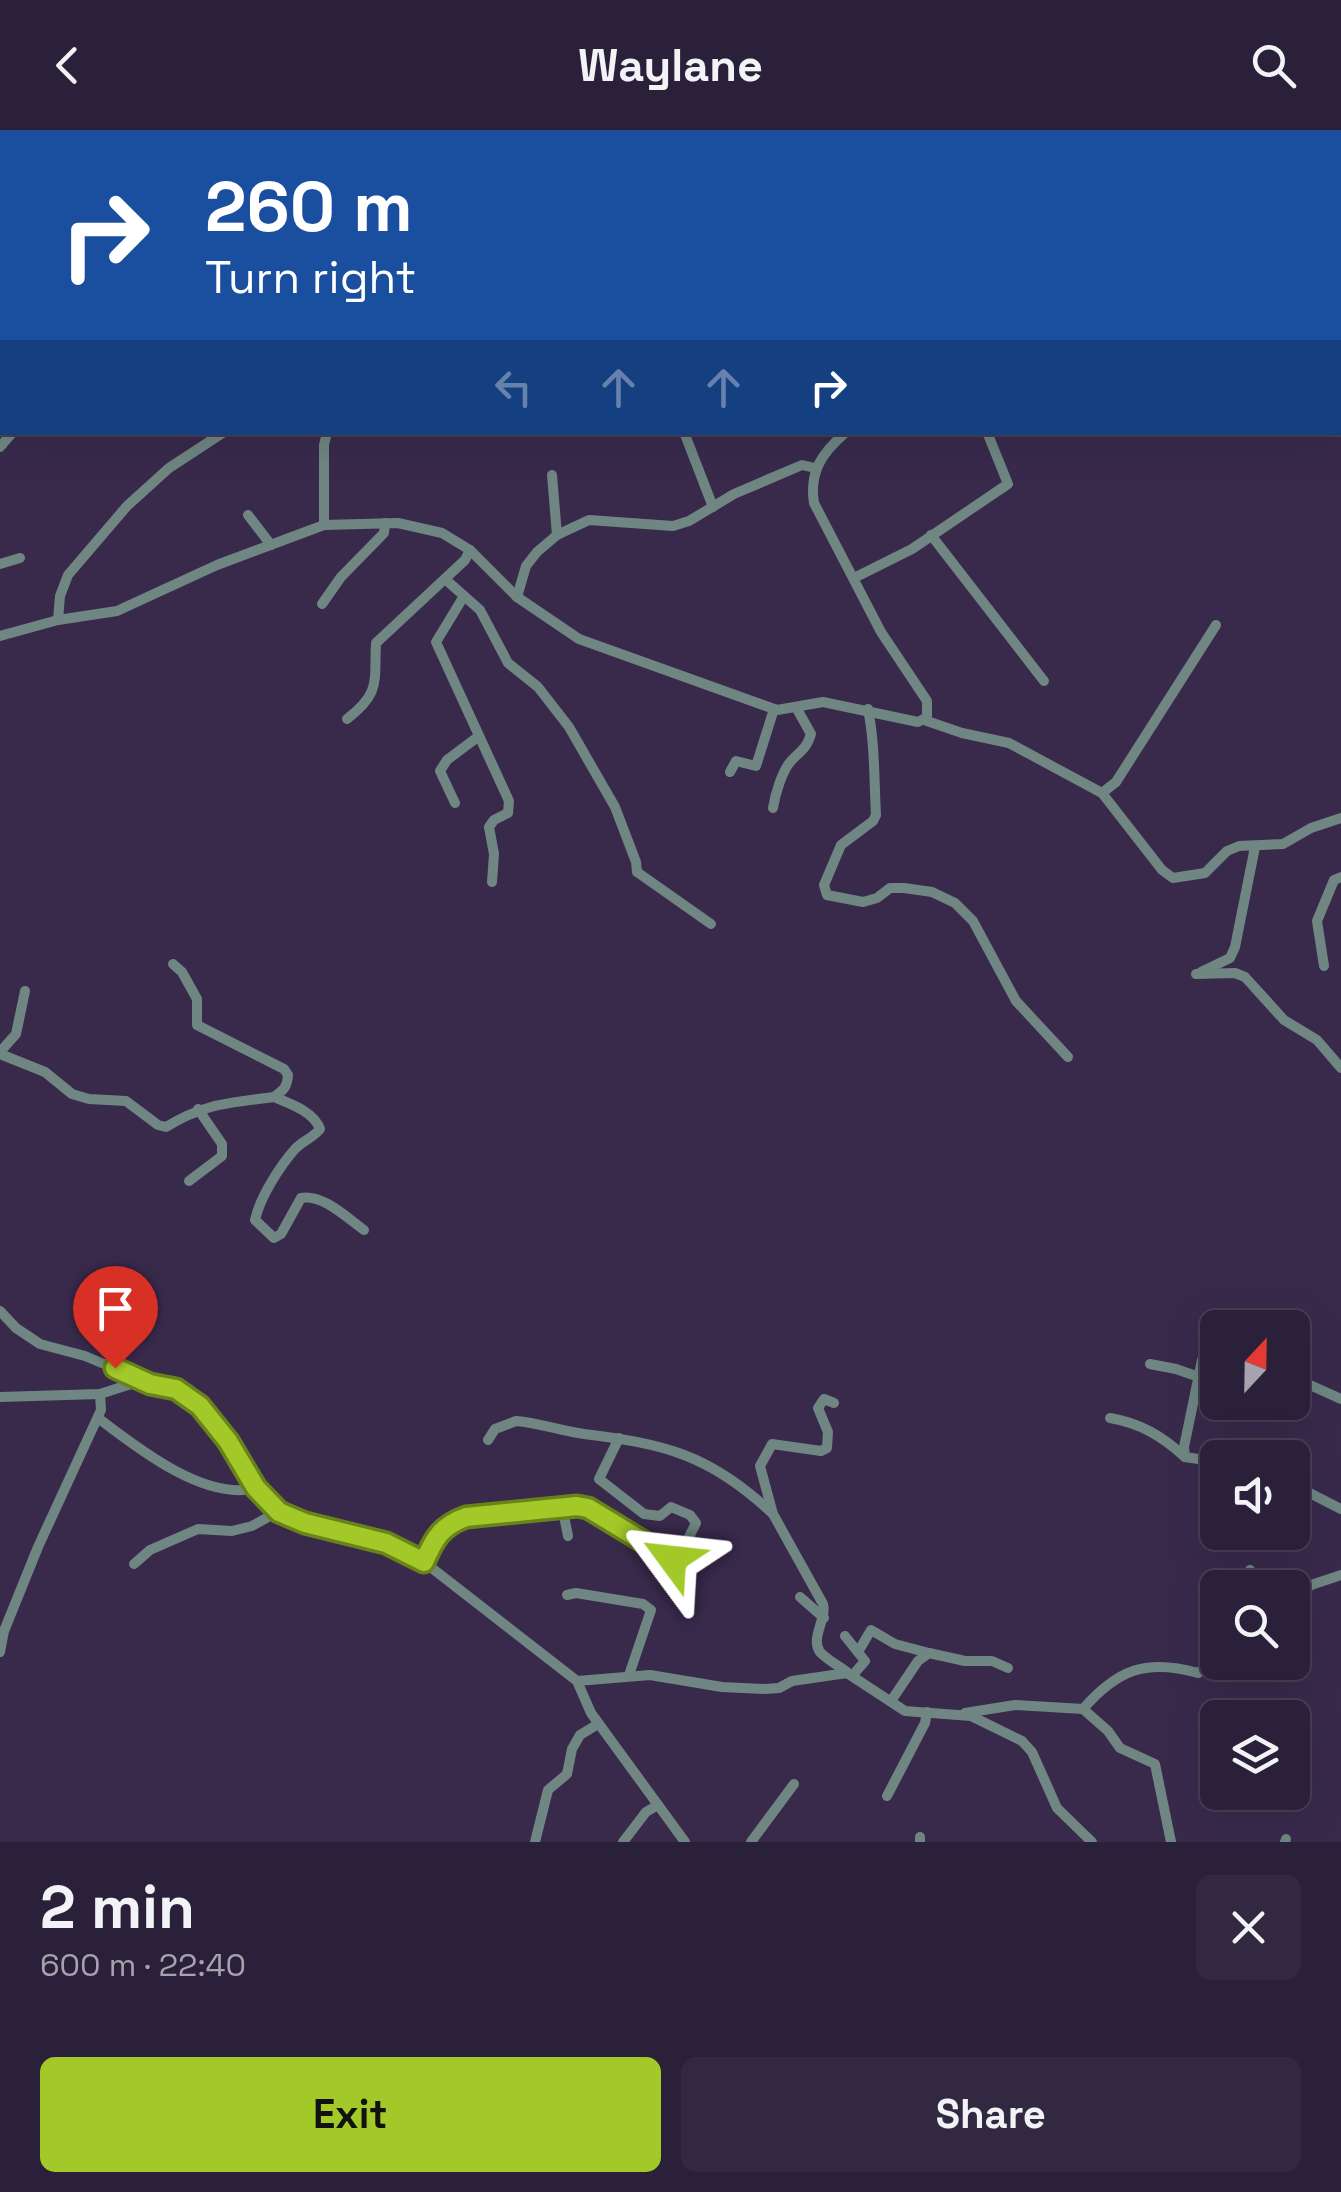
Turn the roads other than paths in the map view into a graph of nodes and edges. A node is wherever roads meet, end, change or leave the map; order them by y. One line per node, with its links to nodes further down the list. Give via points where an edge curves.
1 (219, 435): 23 (street, via 127,506 68,575)
2 (326, 435): 11 (street)
3 (685, 435): 8 (street)
4 (843, 435): 6 (street)
5 (988, 435): 13 (street, via 1008,484)
6 (815, 468): 8 (street, via 802,465); 18 (street, via 814,503)
7 (552, 475): 12 (street)
8 (713, 507): 12 (street, via 673,526 589,520)
9 (248, 515): 14 (street)
10 (385, 523): 11 (street); 15 (street, via 442,534); 22 (street, via 384,533)
11 (324, 526): 14 (street)
12 (557, 535): 21 (street, via 526,566)
13 (932, 536): 18 (street); 26 (street)
14 (272, 545): 23 (street, via 118,611)
15 (470, 550): 19 (street); 21 (street)
16 (20, 558): 17 (street)
17 (0, 564)
18 (854, 578): 31 (street, via 926,702)
19 (445, 579): 20 (street); 30 (street, via 376,643 374,688 368,703)
20 (464, 596): 32 (street, via 436,642); 41 (street, via 480,610 508,663 538,687 569,727 615,807 637,872)
21 (518, 596): 29 (street, via 578,640)
22 (322, 604)
23 (58, 620): 25 (street)
24 (1216, 626): 34 (street, via 1116,782)
25 (0, 636)
26 (1044, 681)
27 (797, 709): 28 (street, via 824,702); 29 (street); 36 (street, via 811,734 776,788)
28 (868, 709): 31 (street); 46 (street, via 876,746 876,814 840,844 824,885 827,896 863,902 904,888 955,903 973,922 1016,1002)
29 (774, 710): 33 (street, via 756,766 736,761)
30 (347, 719)
31 (924, 720): 34 (street, via 1009,743)
32 (479, 736): 35 (street, via 440,770); 40 (street, via 510,808 489,827)
33 (730, 772)
34 (1102, 792): 38 (street, via 1173,878 1205,873 1227,850)
35 (456, 803)
36 (773, 808)
37 (1341, 818): 38 (street, via 1283,844)
38 (1255, 847): 47 (street, via 1235,948 1230,958 1196,974 1245,977)
39 (1341, 877): 43 (street, via 1317,921)
40 (492, 882)
41 (710, 924)
42 (173, 964): 48 (street, via 197,999 197,1025 284,1069 288,1084)
43 (1324, 966)
44 (26, 991): 45 (street, via 16,1034)
45 (0, 1053): 49 (street, via 46,1072 72,1094 126,1102 158,1125)
46 (1068, 1056)
47 (1341, 1068)
48 (274, 1097): 49 (street); 51 (street, via 308,1114 320,1129 298,1146 255,1220 274,1238 307,1196)
49 (198, 1110): 50 (street, via 222,1144 222,1156)
50 (189, 1181)
51 (364, 1230)
52 (0, 1311): 54 (street, via 40,1344)
53 (1150, 1364): 56 (street)
54 (115, 1368): 57 (street); 59 (street, via 118,1376)
55 (1200, 1368): 56 (street)
56 (1198, 1377): 67 (street)
57 (150, 1384): 59 (street); 69 (street, via 176,1389 200,1406)
58 (1310, 1385): 61 (street)
59 (104, 1393): 60 (street); 63 (street)
60 (0, 1397)
61 (1341, 1398)
62 (834, 1402): 74 (street, via 824,1399 818,1408 827,1448 769,1445 760,1466)
63 (98, 1418): 69 (street, via 198,1482); 84 (street, via 38,1547)
64 (1110, 1418): 67 (street, via 1133,1422)
65 (619, 1438): 66 (street, via 516,1421 495,1429); 71 (street, via 600,1479 644,1514 660,1516 671,1507 690,1515 696,1523 683,1549 672,1559 588,1508); 74 (street, via 707,1463)
66 (488, 1440)
67 (1184, 1456): 68 (street)
68 (1200, 1459)
69 (256, 1488): 73 (street)
70 (1310, 1493): 72 (street)
71 (562, 1506): 75 (street); 76 (street, via 450,1523)
72 (1341, 1509)
73 (279, 1512): 76 (street, via 386,1543); 77 (street, via 232,1531 198,1529)
74 (773, 1514): 82 (street, via 823,1604)
75 (568, 1536)
76 (424, 1562): 91 (street)
77 (134, 1564)
78 (1341, 1575): 79 (street)
79 (1310, 1586)
80 (567, 1595): 90 (street, via 652,1610)
81 (800, 1598): 82 (street)
82 (824, 1618): 89 (street, via 816,1642 820,1652)
83 (844, 1636): 85 (street)
84 (0, 1652)
85 (858, 1652): 86 (street, via 870,1630); 89 (street, via 865,1661)
86 (929, 1653): 87 (street); 92 (street)
87 (1008, 1668)
88 (1200, 1671): 93 (street, via 1152,1666 1116,1676)
89 (850, 1674): 90 (street, via 765,1690); 92 (street)
90 (629, 1675): 91 (street)
91 (577, 1681): 96 (street)
92 (891, 1702): 94 (street, via 904,1711)
93 (1082, 1709): 95 (street, via 1016,1705); 105 (street, via 1120,1748 1155,1764)
94 (927, 1712): 95 (street); 98 (street)
95 (954, 1714): 104 (street, via 1022,1741 1057,1808)
96 (598, 1724): 99 (street); 100 (street, via 580,1735 567,1774 548,1790)
97 (794, 1784): 103 (street)
98 (887, 1796)
99 (658, 1805): 101 (street); 102 (street)
100 (535, 1842)
101 (624, 1842)
102 (686, 1842)
103 (751, 1842)
104 (1092, 1842)
105 (1171, 1842)

